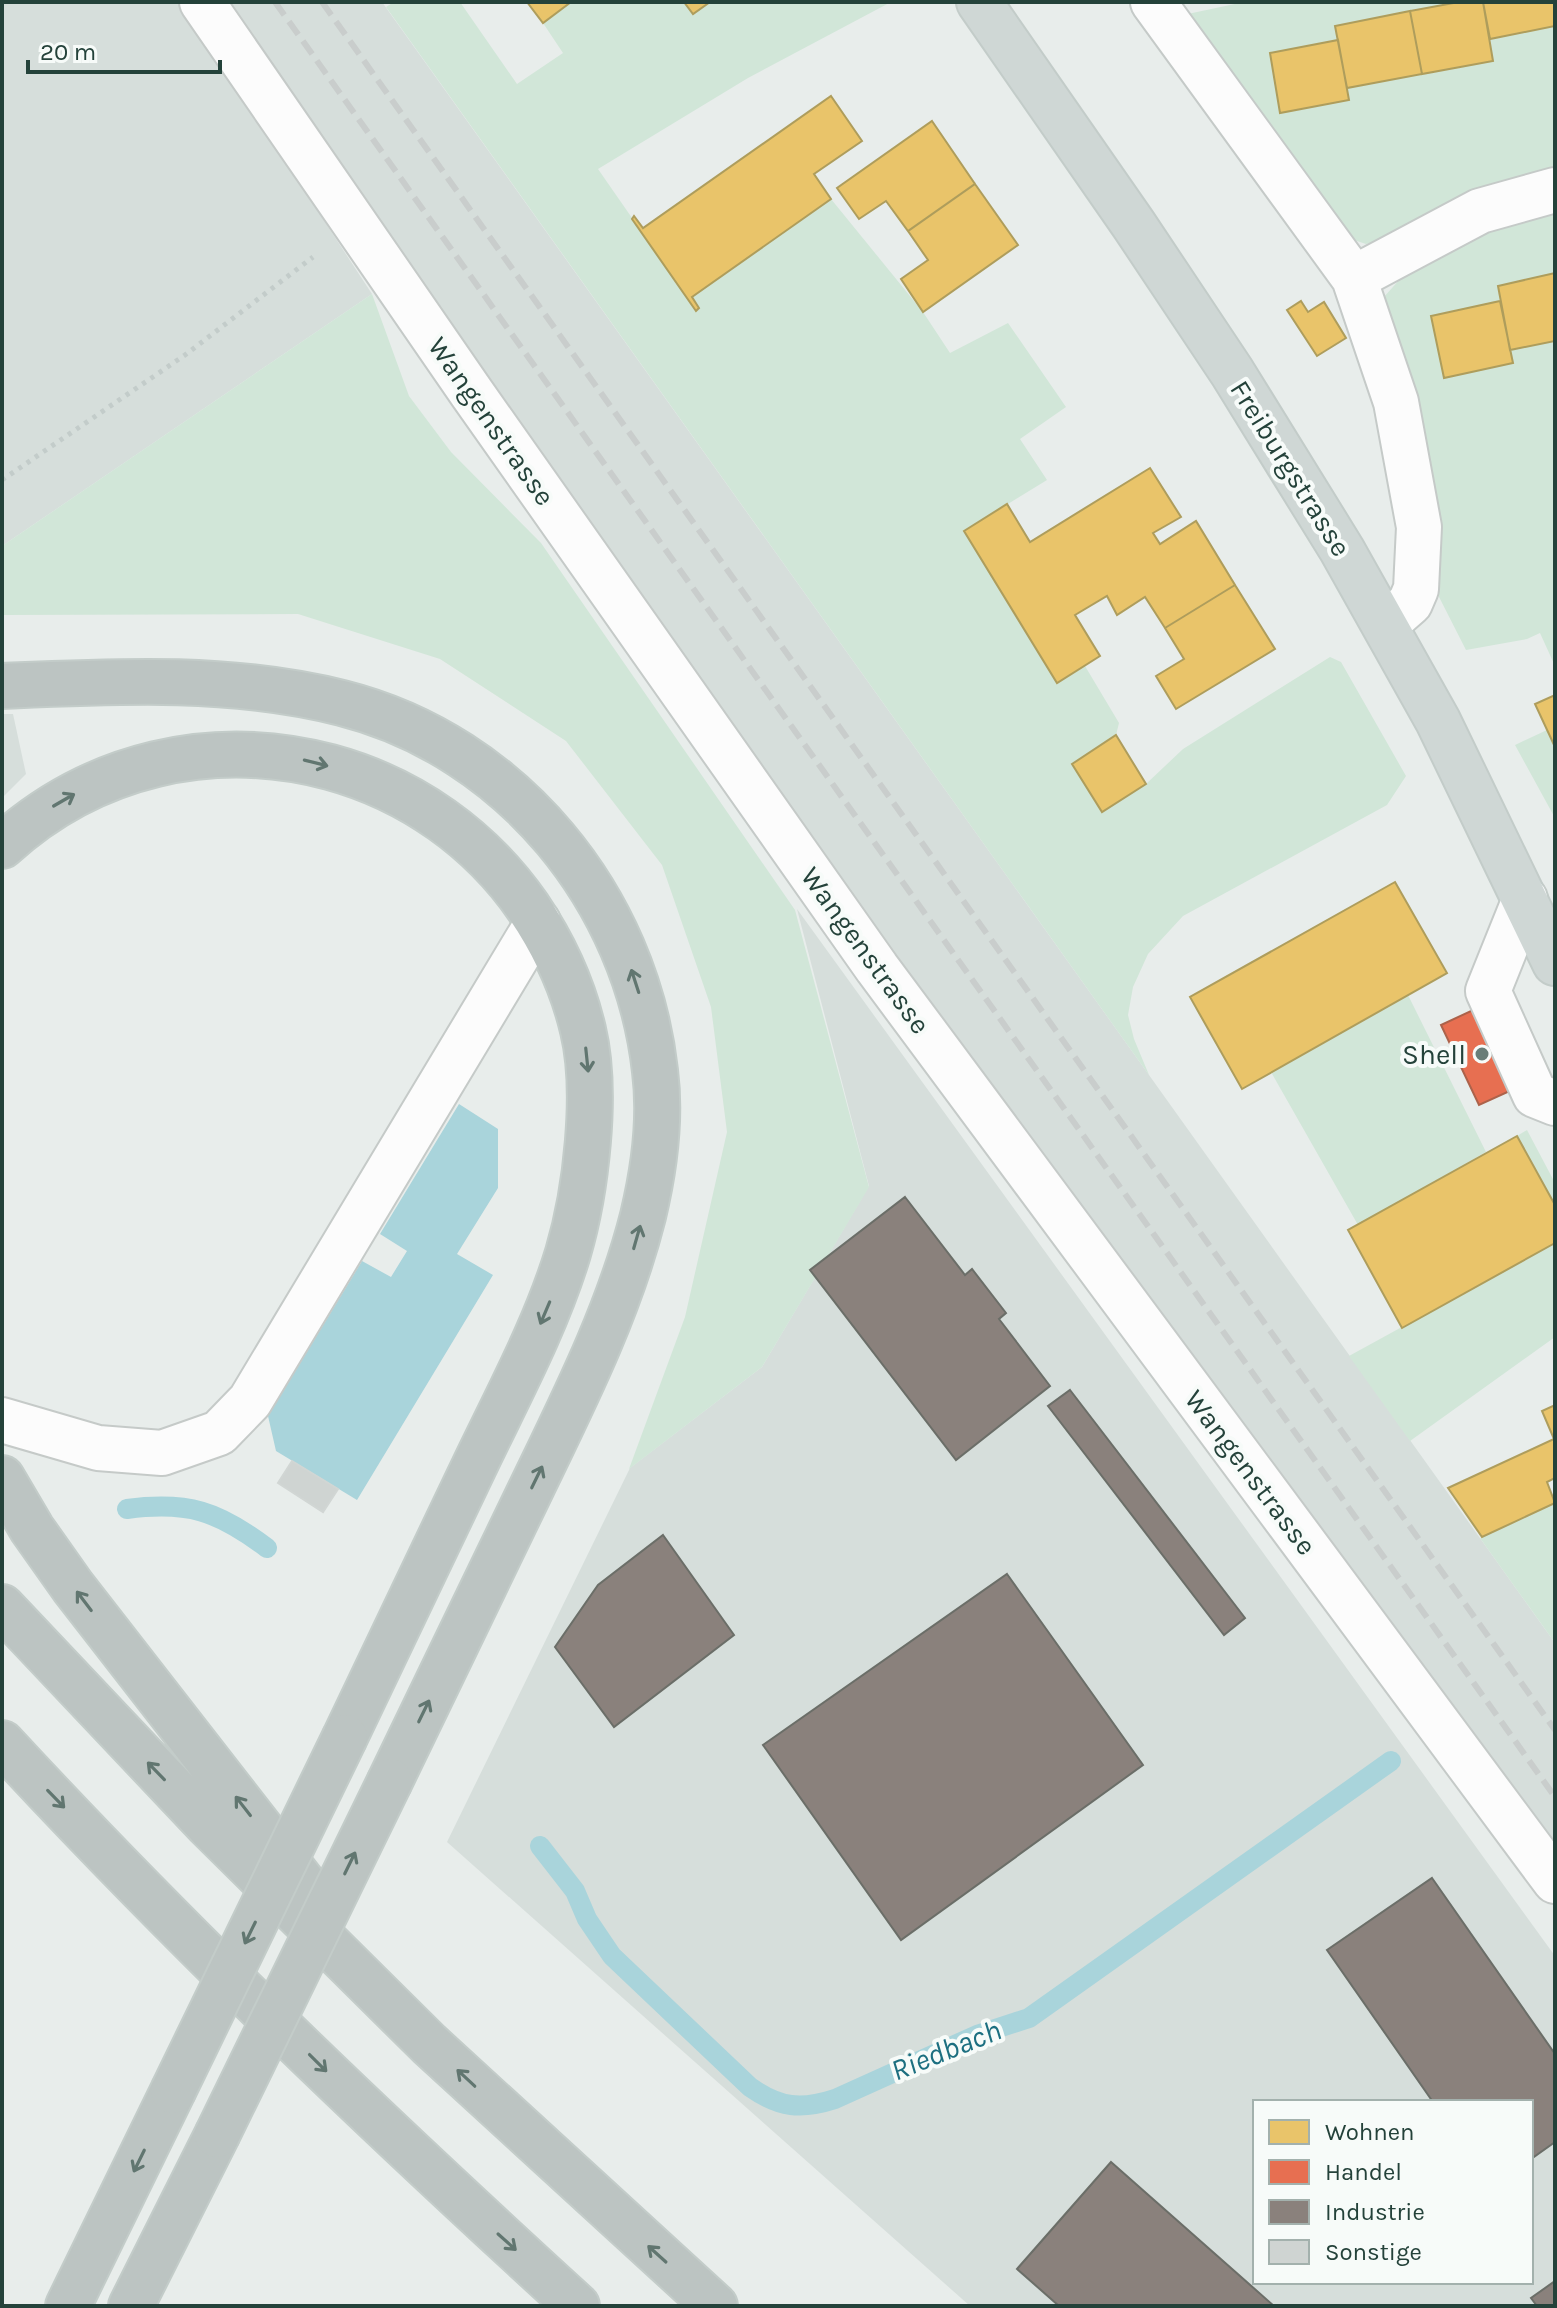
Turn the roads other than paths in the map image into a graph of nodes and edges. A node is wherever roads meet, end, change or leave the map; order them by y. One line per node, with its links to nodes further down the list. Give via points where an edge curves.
1 (202, 2): 17 (lane, Wangenstrasse, via 877,968)
2 (979, 2): 6 (main road, Freiburgstrasse, via 1232,372)
3 (1153, 2): 5 (lane)
4 (1555, 190): 5 (lane, via 1480,211)
5 (1354, 278): 6 (lane, via 1396,402 1419,527 1416,589 1410,603)
6 (1386, 624): 9 (main road, Freiburgstrasse)
7 (2, 686): 20 (highway, one-way to 7, bridge, via 605,1331 644,1214 654,1159 656,1072 637,982 593,888 539,818 468,759 432,737 346,704 256,686 128,681)
8 (2, 846): 10 (highway, one-way to 10, via 60,801 96,782 176,758 296,759 374,783 440,817 494,863)
9 (1525, 899): 11 (main road, Freiburgstrasse); 12 (lane, via 1488,991 1535,1095)
10 (538, 922): 13 (lane, via 250,1401 219,1433 162,1453 98,1448); 19 (highway, one-way to 19, bridge, via 575,999 588,1072 586,1161 568,1252 526,1357)
11 (1555, 963)
12 (1555, 1103)
13 (2, 1420)
14 (2, 1478): 18 (highway, one-way to 14, via 82,1599)
15 (2, 1607): 18 (highway, one-way to 15, via 208,1825)
16 (2, 1743): 21 (highway, one-way to 21, via 365,2110)
17 (1555, 1881)
18 (429, 2044): 22 (highway, one-way to 18)
19 (68, 2306)
20 (131, 2306)
21 (577, 2306)
22 (715, 2306)

